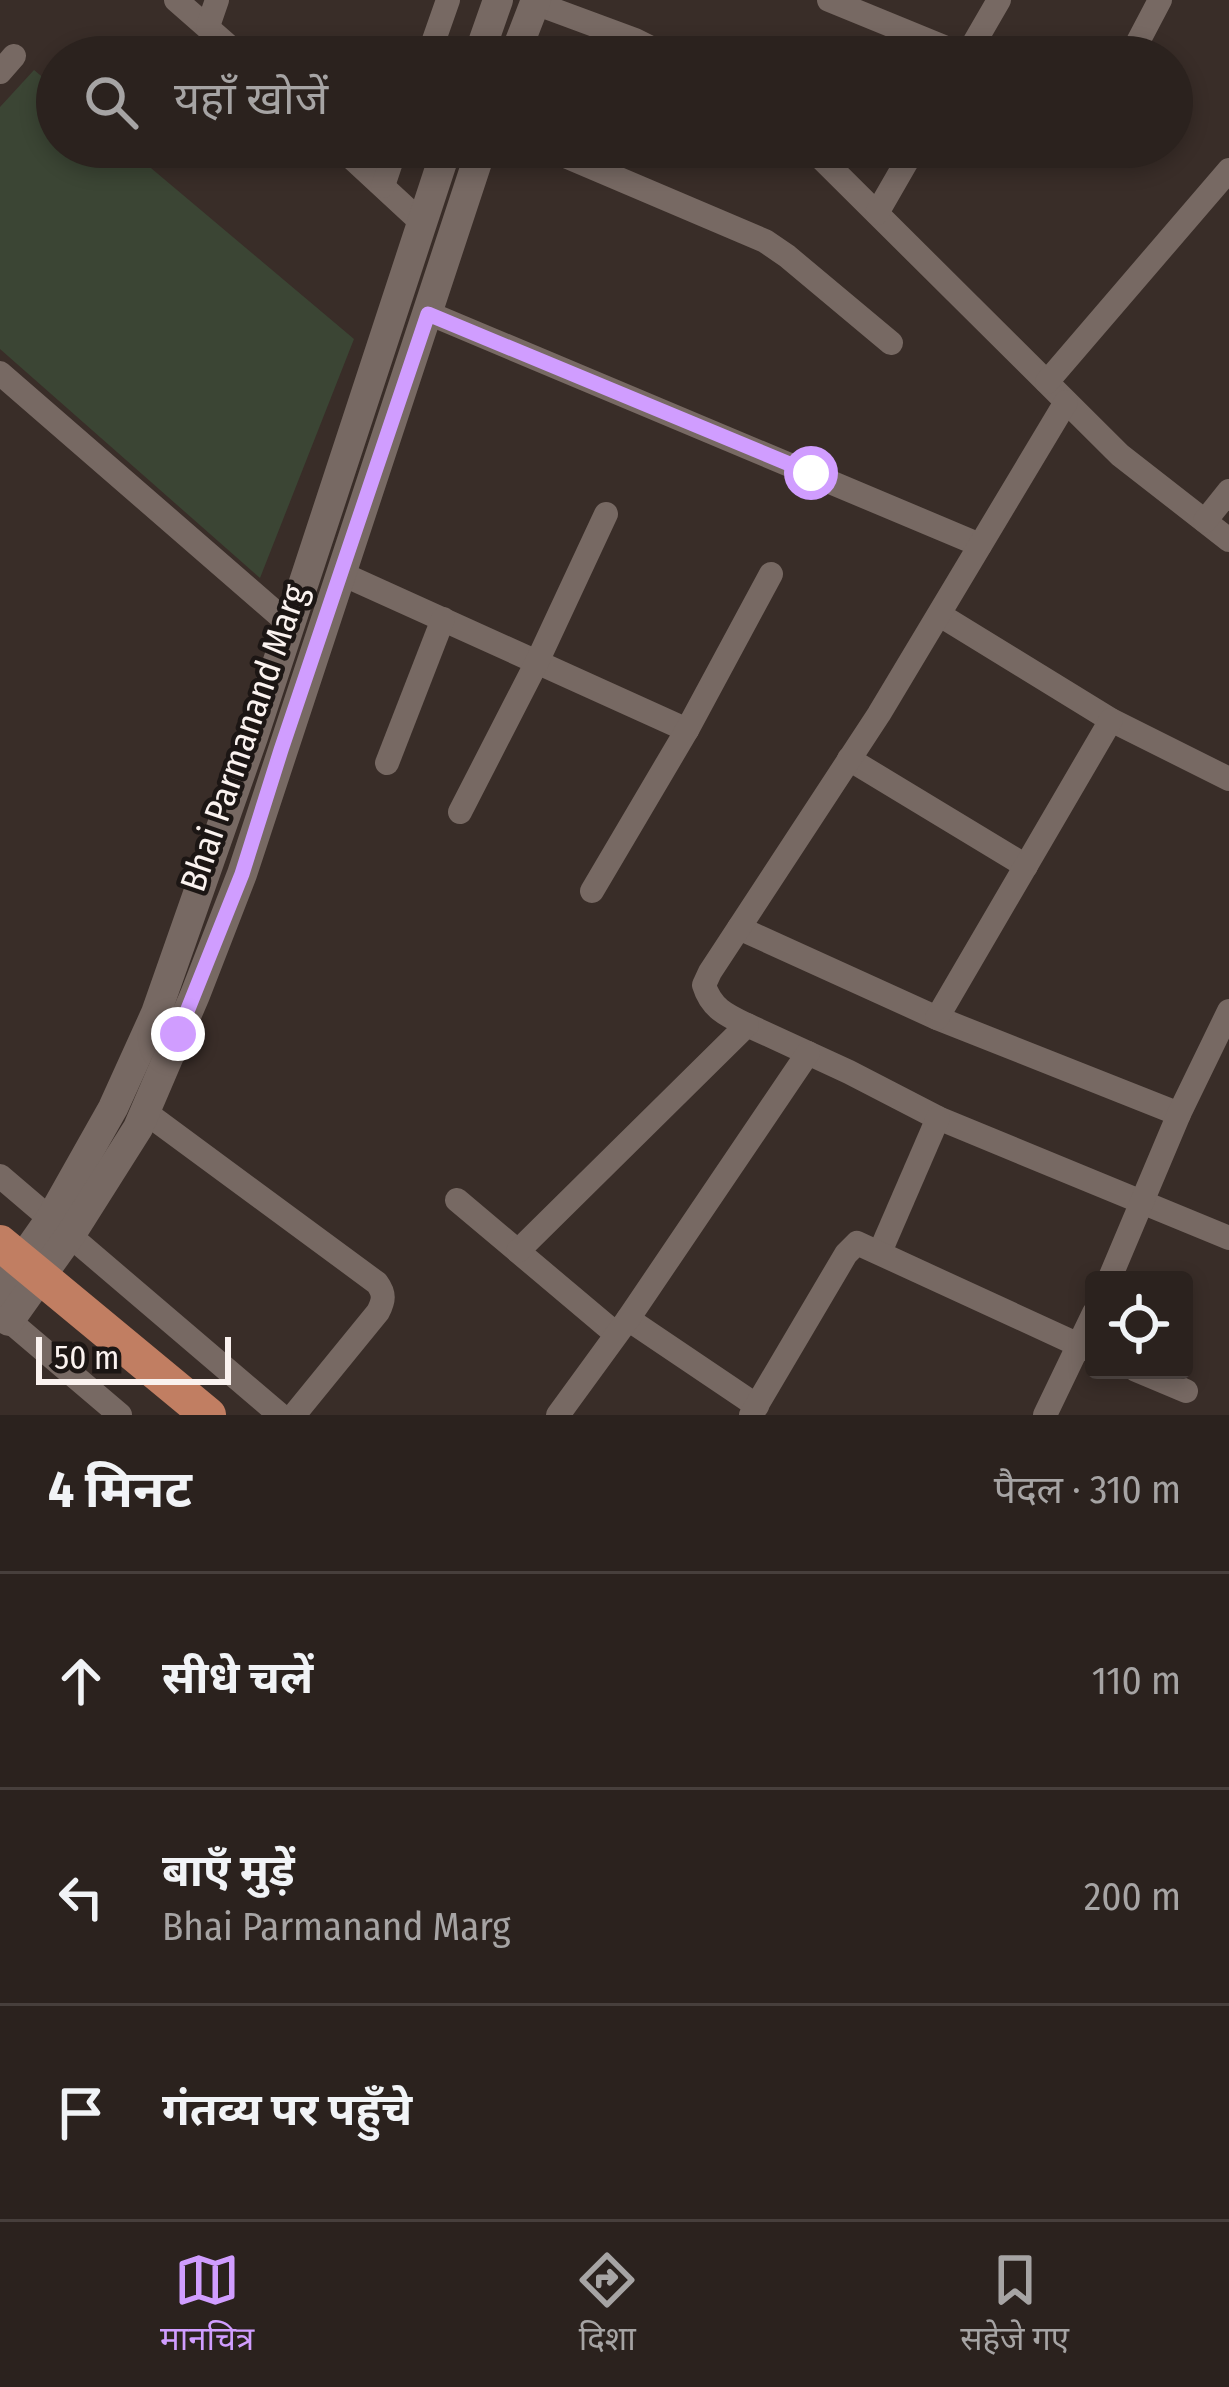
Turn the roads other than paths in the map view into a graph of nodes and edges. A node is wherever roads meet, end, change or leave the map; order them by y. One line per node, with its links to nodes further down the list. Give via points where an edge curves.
1 (176, 0): 9 (street)
2 (217, 0): 9 (street)
3 (448, 0): 11 (street)
4 (498, 0): 12 (street)
5 (829, 0): 15 (street)
6 (999, 0): 16 (street)
7 (1160, 0): 17 (street)
8 (535, 1): 13 (street); 14 (street)
9 (208, 26): 10 (street)
10 (219, 36)
11 (435, 36)
12 (485, 36)
13 (522, 36)
14 (625, 36)
15 (916, 36)
16 (978, 36)
17 (1141, 36)
18 (363, 168): 26 (street)
19 (388, 168): 26 (street)
20 (440, 168): 28 (street, Bhai Parmanand Marg)
21 (475, 168): 29 (street, Bhai Parmanand Marg)
22 (593, 168): 30 (street, via 765,241)
23 (831, 168): 27 (street)
24 (903, 168): 27 (street)
25 (1229, 170): 32 (street)
26 (382, 186): 28 (street)
27 (877, 213): 32 (street)
28 (421, 222): 43 (street, Bhai Parmanand Marg)
29 (428, 314): 38 (street); 39 (street, Bhai Parmanand Marg)
30 (890, 343)
31 (0, 373): 43 (street)
32 (1047, 382): 33 (street)
33 (1066, 402): 36 (street); 38 (street)
34 (1229, 491): 36 (street)
35 (606, 514): 44 (street)
36 (1204, 521): 37 (street)
37 (1229, 540)
38 (980, 544): 41 (street)
39 (340, 573): 42 (street); 58 (street, Bhai Parmanand Marg, via 242,874)
40 (771, 574): 46 (street)
41 (940, 615): 45 (street); 47 (street)
42 (443, 620): 44 (street); 48 (street)
43 (290, 624): 64 (street, Bhai Parmanand Marg, via 156,1013)
44 (537, 662): 46 (street); 50 (street)
45 (1111, 720): 49 (street); 51 (street)
46 (687, 730): 52 (street)
47 (849, 758): 51 (street); 53 (street)
48 (387, 763)
49 (1229, 779)
50 (460, 812)
51 (1026, 866): 55 (street)
52 (592, 891)
53 (739, 928): 55 (street); 56 (street, via 704,985 724,1014)
54 (1229, 1011): 59 (street)
55 (937, 1018): 59 (street)
56 (747, 1025): 57 (street); 67 (street)
57 (808, 1053): 60 (street); 71 (street)
58 (145, 1112): 64 (street, Bhai Parmanand Marg); 80 (street, via 383,1291 378,1312)
59 (1179, 1114): 63 (street)
60 (938, 1118): 63 (street); 68 (street)
61 (0, 1176): 64 (street)
62 (458, 1200): 67 (street)
63 (1143, 1202): 65 (street); 69 (street)
64 (61, 1226): 70 (street, Bhai Parmanand Marg); 79 (street)
65 (1229, 1238)
66 (0, 1243): 78 (main road)
67 (518, 1251): 71 (street)
68 (880, 1252): 72 (street); 76 (street, via 852,1246)
69 (1112, 1271)
70 (3, 1308): 77 (street)
71 (622, 1326): 76 (street); 81 (street)
72 (1085, 1348)
73 (1085, 1352): 82 (street)
74 (1157, 1379): 75 (street)
75 (1186, 1391)
76 (754, 1411)
77 (120, 1415)
78 (208, 1415)
79 (280, 1415)
80 (294, 1415)
81 (558, 1415)
82 (1045, 1415)

